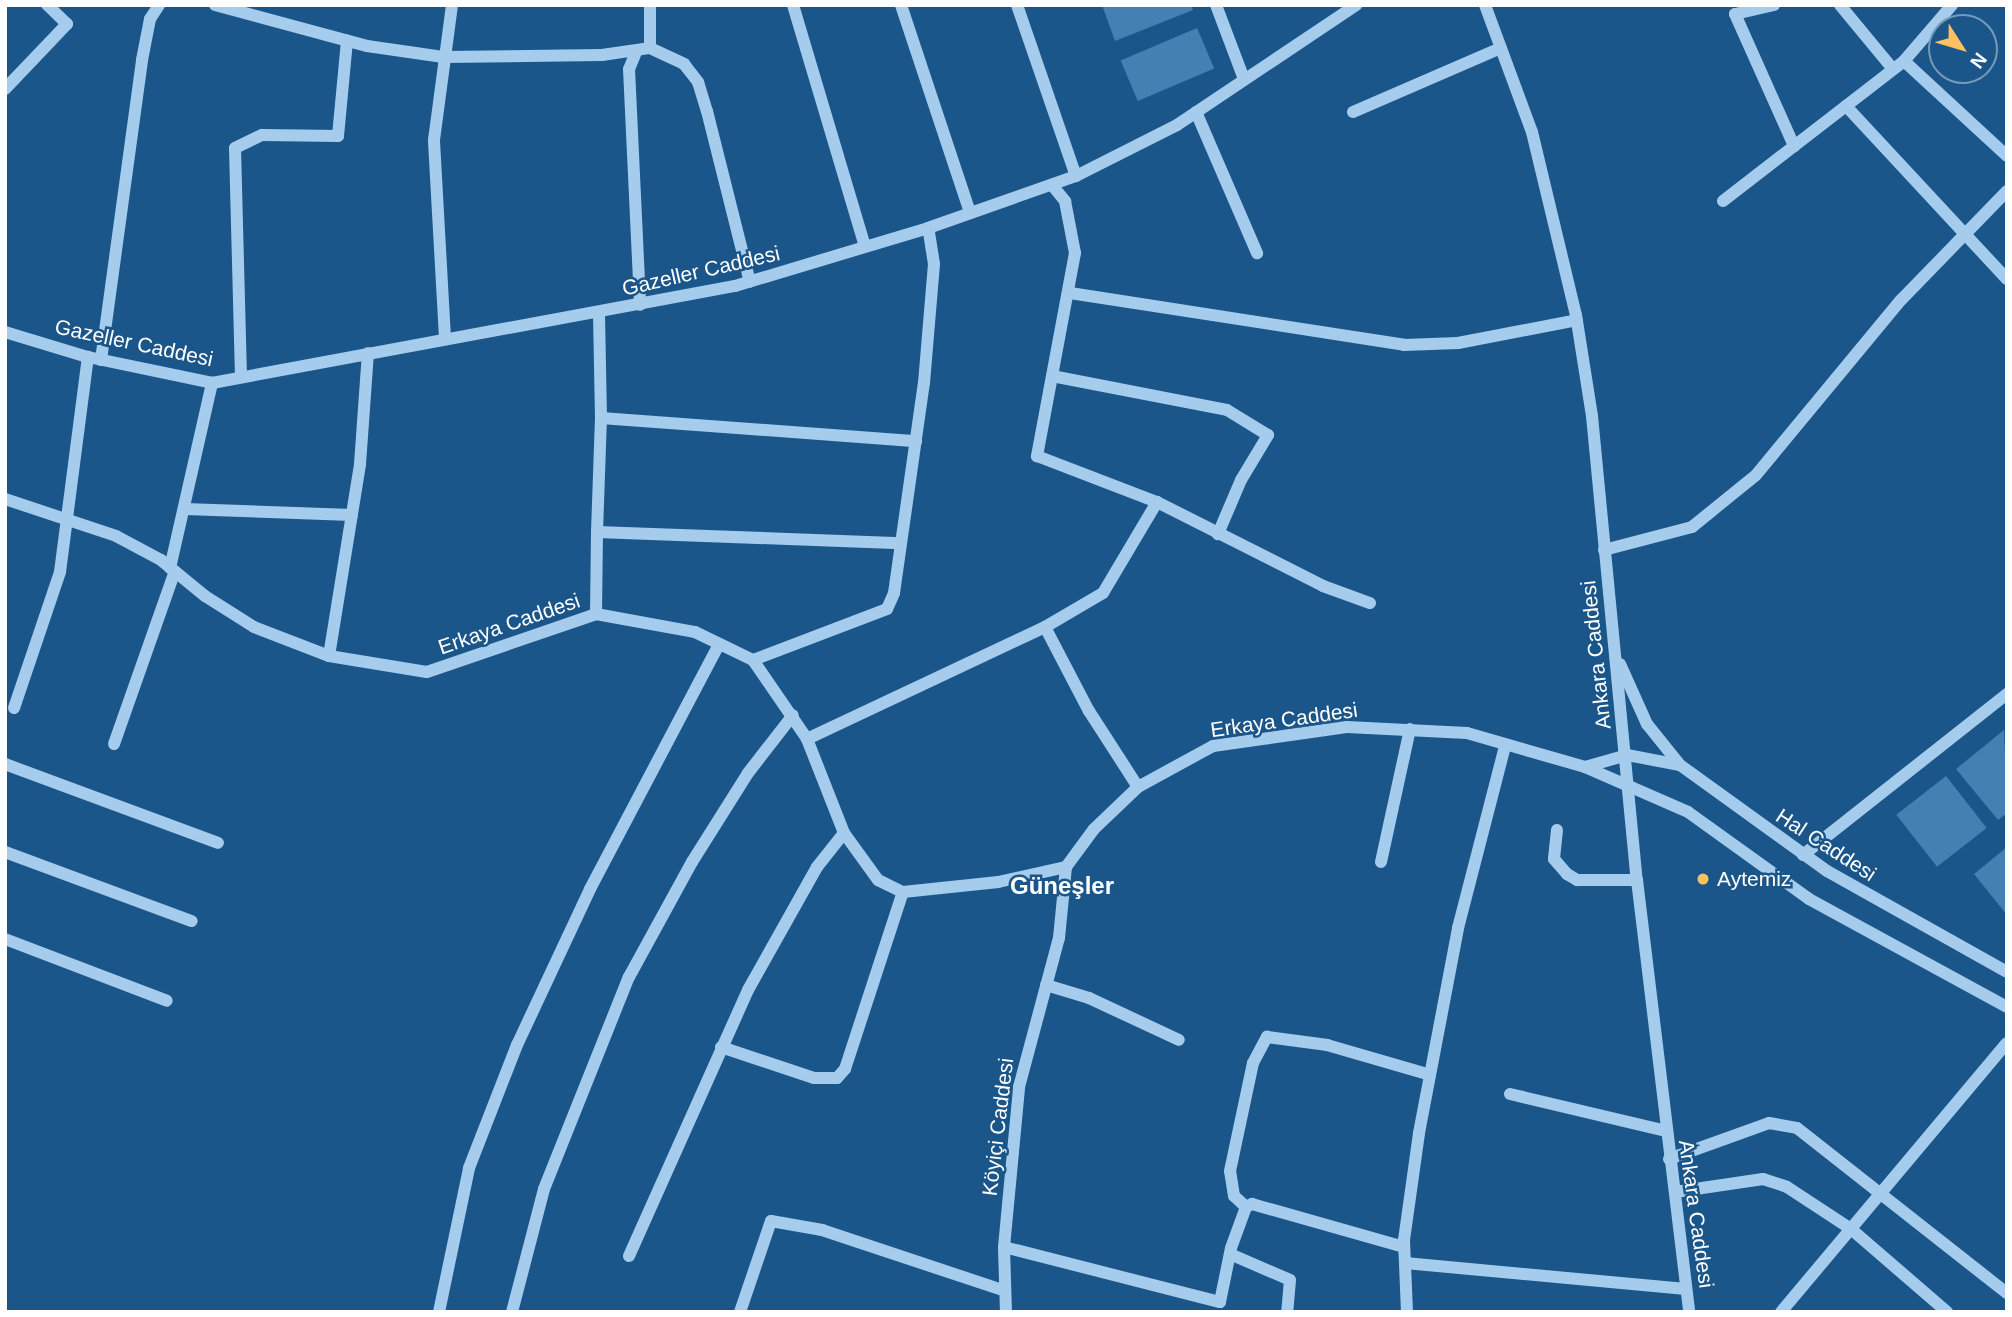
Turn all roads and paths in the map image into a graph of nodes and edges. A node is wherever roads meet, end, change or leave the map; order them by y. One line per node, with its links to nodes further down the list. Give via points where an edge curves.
1 (47, 5): 22 (street, via 67,24)
2 (159, 5): 46 (street, via 150,19 142,60)
3 (215, 5): 15 (street)
4 (452, 5): 19 (street)
5 (650, 5): 16 (street)
6 (793, 5): 35 (street)
7 (901, 5): 32 (street)
8 (1017, 5): 28 (street)
9 (1216, 5): 21 (street)
10 (1356, 5): 21 (street, Gazeller Caddesi)
11 (1485, 5): 17 (street, Ankara Caddesi)
12 (1774, 5): 26 (street, via 1735,14)
13 (1840, 5): 20 (street)
14 (1952, 5): 20 (street)
15 (347, 40): 19 (street); 48 (street, via 338,136 262,135 235,148)
16 (650, 48): 18 (street); 38 (street, via 684,64 698,82)
17 (1502, 48): 25 (street); 42 (street, Ankara Caddesi, via 1532,132)
18 (636, 52): 19 (street); 40 (street, via 629,69)
19 (443, 57): 44 (street, via 434,140)
20 (1898, 65): 23 (street); 27 (street)
21 (1244, 79): 24 (street, Gazeller Caddesi)
22 (5, 89)
23 (1846, 106): 26 (street); 34 (street)
24 (1196, 112): 28 (street, Gazeller Caddesi); 36 (street)
25 (1353, 112)
26 (1794, 146): 31 (street)
27 (2007, 156)
28 (1076, 176): 29 (street, Gazeller Caddesi)
29 (1052, 185): 32 (street, Gazeller Caddesi); 39 (street, via 1065,201 1073,227)
30 (2007, 191): 34 (street)
31 (1723, 201)
32 (970, 213): 33 (street, Gazeller Caddesi)
33 (928, 228): 35 (street, Gazeller Caddesi); 51 (street, via 934,264)
34 (1966, 233): 37 (street); 60 (street, via 1901,300 1756,475 1692,527)
35 (865, 247): 38 (street, Gazeller Caddesi)
36 (1257, 253)
37 (2007, 279)
38 (750, 282): 40 (street, Gazeller Caddesi)
39 (1070, 293): 42 (street, via 1404,345 1458,344); 47 (street)
40 (640, 306): 41 (street, Gazeller Caddesi)
41 (599, 314): 44 (street, Gazeller Caddesi); 50 (street)
42 (1577, 320): 60 (street, Ankara Caddesi)
43 (5, 332): 46 (street, Gazeller Caddesi)
44 (445, 338): 45 (street, Gazeller Caddesi)
45 (368, 353): 48 (street, Gazeller Caddesi); 55 (street)
46 (94, 358): 49 (street, Gazeller Caddesi); 56 (street)
47 (1052, 376): 53 (street, via 1037,456); 58 (street, via 1227,410 1268,435 1241,480)
48 (240, 377): 49 (street, Gazeller Caddesi)
49 (212, 383): 54 (street)
50 (601, 418): 51 (street); 57 (street)
51 (916, 442): 59 (street)
52 (5, 499): 56 (street, Erkaya Caddesi)
53 (1157, 502): 58 (street); 64 (street, via 1103,593)
54 (185, 509): 55 (street); 61 (street)
55 (352, 515): 67 (street)
56 (68, 516): 61 (street, Erkaya Caddesi, via 116,536); 70 (street, via 60,572)
57 (597, 532): 59 (street); 63 (street)
58 (1218, 534): 62 (street)
59 (901, 543): 68 (street, via 887,610)
60 (1604, 550): 66 (street, Ankara Caddesi)
61 (173, 569): 67 (street, Erkaya Caddesi, via 254,627); 74 (street)
62 (1370, 603)
63 (596, 614): 65 (street, Erkaya Caddesi, via 695,632); 67 (street, Erkaya Caddesi, via 427,672)
64 (1045, 627): 73 (street); 81 (street, via 1089,710)
65 (719, 644): 68 (street, Erkaya Caddesi); 118 (street, via 590,889 517,1045 469,1168)
66 (1614, 651): 76 (street, Ankara Caddesi); 78 (street, via 1647,724)
67 (329, 656)
68 (753, 660): 71 (street, Erkaya Caddesi)
69 (2007, 694): 86 (street)
70 (15, 708)
71 (793, 715): 73 (street, Erkaya Caddesi); 119 (street, via 748,773 692,862 629,977 544,1189)
72 (1410, 729): 75 (street, Erkaya Caddesi, via 1468,733); 81 (street, Erkaya Caddesi, via 1347,727 1213,746); 87 (street)
73 (807, 738): 83 (street, Erkaya Caddesi)
74 (114, 744)
75 (1505, 746): 79 (street, Erkaya Caddesi); 101 (street, via 1458,928)
76 (1627, 755): 78 (street, Hal Caddesi); 79 (street); 80 (street, Ankara Caddesi)
77 (5, 764): 84 (street)
78 (1680, 765): 86 (street, Hal Caddesi)
79 (1585, 767): 80 (street, Erkaya Caddesi)
80 (1629, 785): 89 (street, Ankara Caddesi); 97 (street, via 1688,812 1809,900)
81 (1138, 786): 88 (street, Erkaya Caddesi, via 1094,829)
82 (1557, 830): 89 (street, via 1554,859 1567,874 1577,880)
83 (844, 833): 90 (street, Erkaya Caddesi, via 878,880); 100 (street, via 817,867)
84 (218, 843)
85 (5, 852): 91 (street)
86 (1803, 855): 94 (street, Hal Caddesi)
87 (1381, 862)
88 (1066, 867): 90 (street, via 998,883); 95 (street, Köyiçi Caddesi, via 1059,938)
89 (1637, 880): 103 (street, Ankara Caddesi)
90 (903, 892): 100 (street, via 843,1073 834,1079 814,1078)
91 (191, 921)
92 (5, 939): 96 (street)
93 (2007, 955): 94 (street)
94 (2001, 968)
95 (1046, 985): 98 (street, via 1089,998); 109 (street, Köyiçi Caddesi, via 1019,1087)
96 (167, 1001)
97 (2007, 1007)
98 (1179, 1040)
99 (2007, 1043): 105 (street)
100 (721, 1047): 112 (street)
101 (1430, 1075): 107 (street, via 1327,1045 1268,1037 1253,1062 1230,1171 1234,1196); 110 (street)
102 (1510, 1094): 103 (street)
103 (1665, 1131): 104 (street, Ankara Caddesi)
104 (1669, 1159): 105 (street, via 1769,1123 1797,1128); 106 (street, Ankara Caddesi)
105 (1883, 1191): 108 (street); 116 (street)
106 (1675, 1192): 108 (street, via 1763,1180 1787,1187); 114 (street, Ankara Caddesi)
107 (1246, 1207): 110 (street); 111 (street)
108 (1851, 1229): 125 (street); 126 (street)
109 (1004, 1247): 115 (street, Köyiçi Caddesi); 117 (street)
110 (1404, 1247): 113 (street)
111 (1230, 1254): 117 (street); 122 (street, via 1290,1280)
112 (629, 1256)
113 (1405, 1263): 114 (street); 123 (street)
114 (1686, 1289): 124 (street, Ankara Caddesi)
115 (1005, 1291): 120 (street, via 822,1230 771,1221); 121 (street, Köyiçi Caddesi)
116 (2007, 1293)
117 (1219, 1307)
118 (439, 1312)
119 (512, 1312)
120 (740, 1312)
121 (1006, 1312)
122 (1287, 1312)
123 (1407, 1312)
124 (1689, 1312)
125 (1782, 1312)
126 (1947, 1312)

